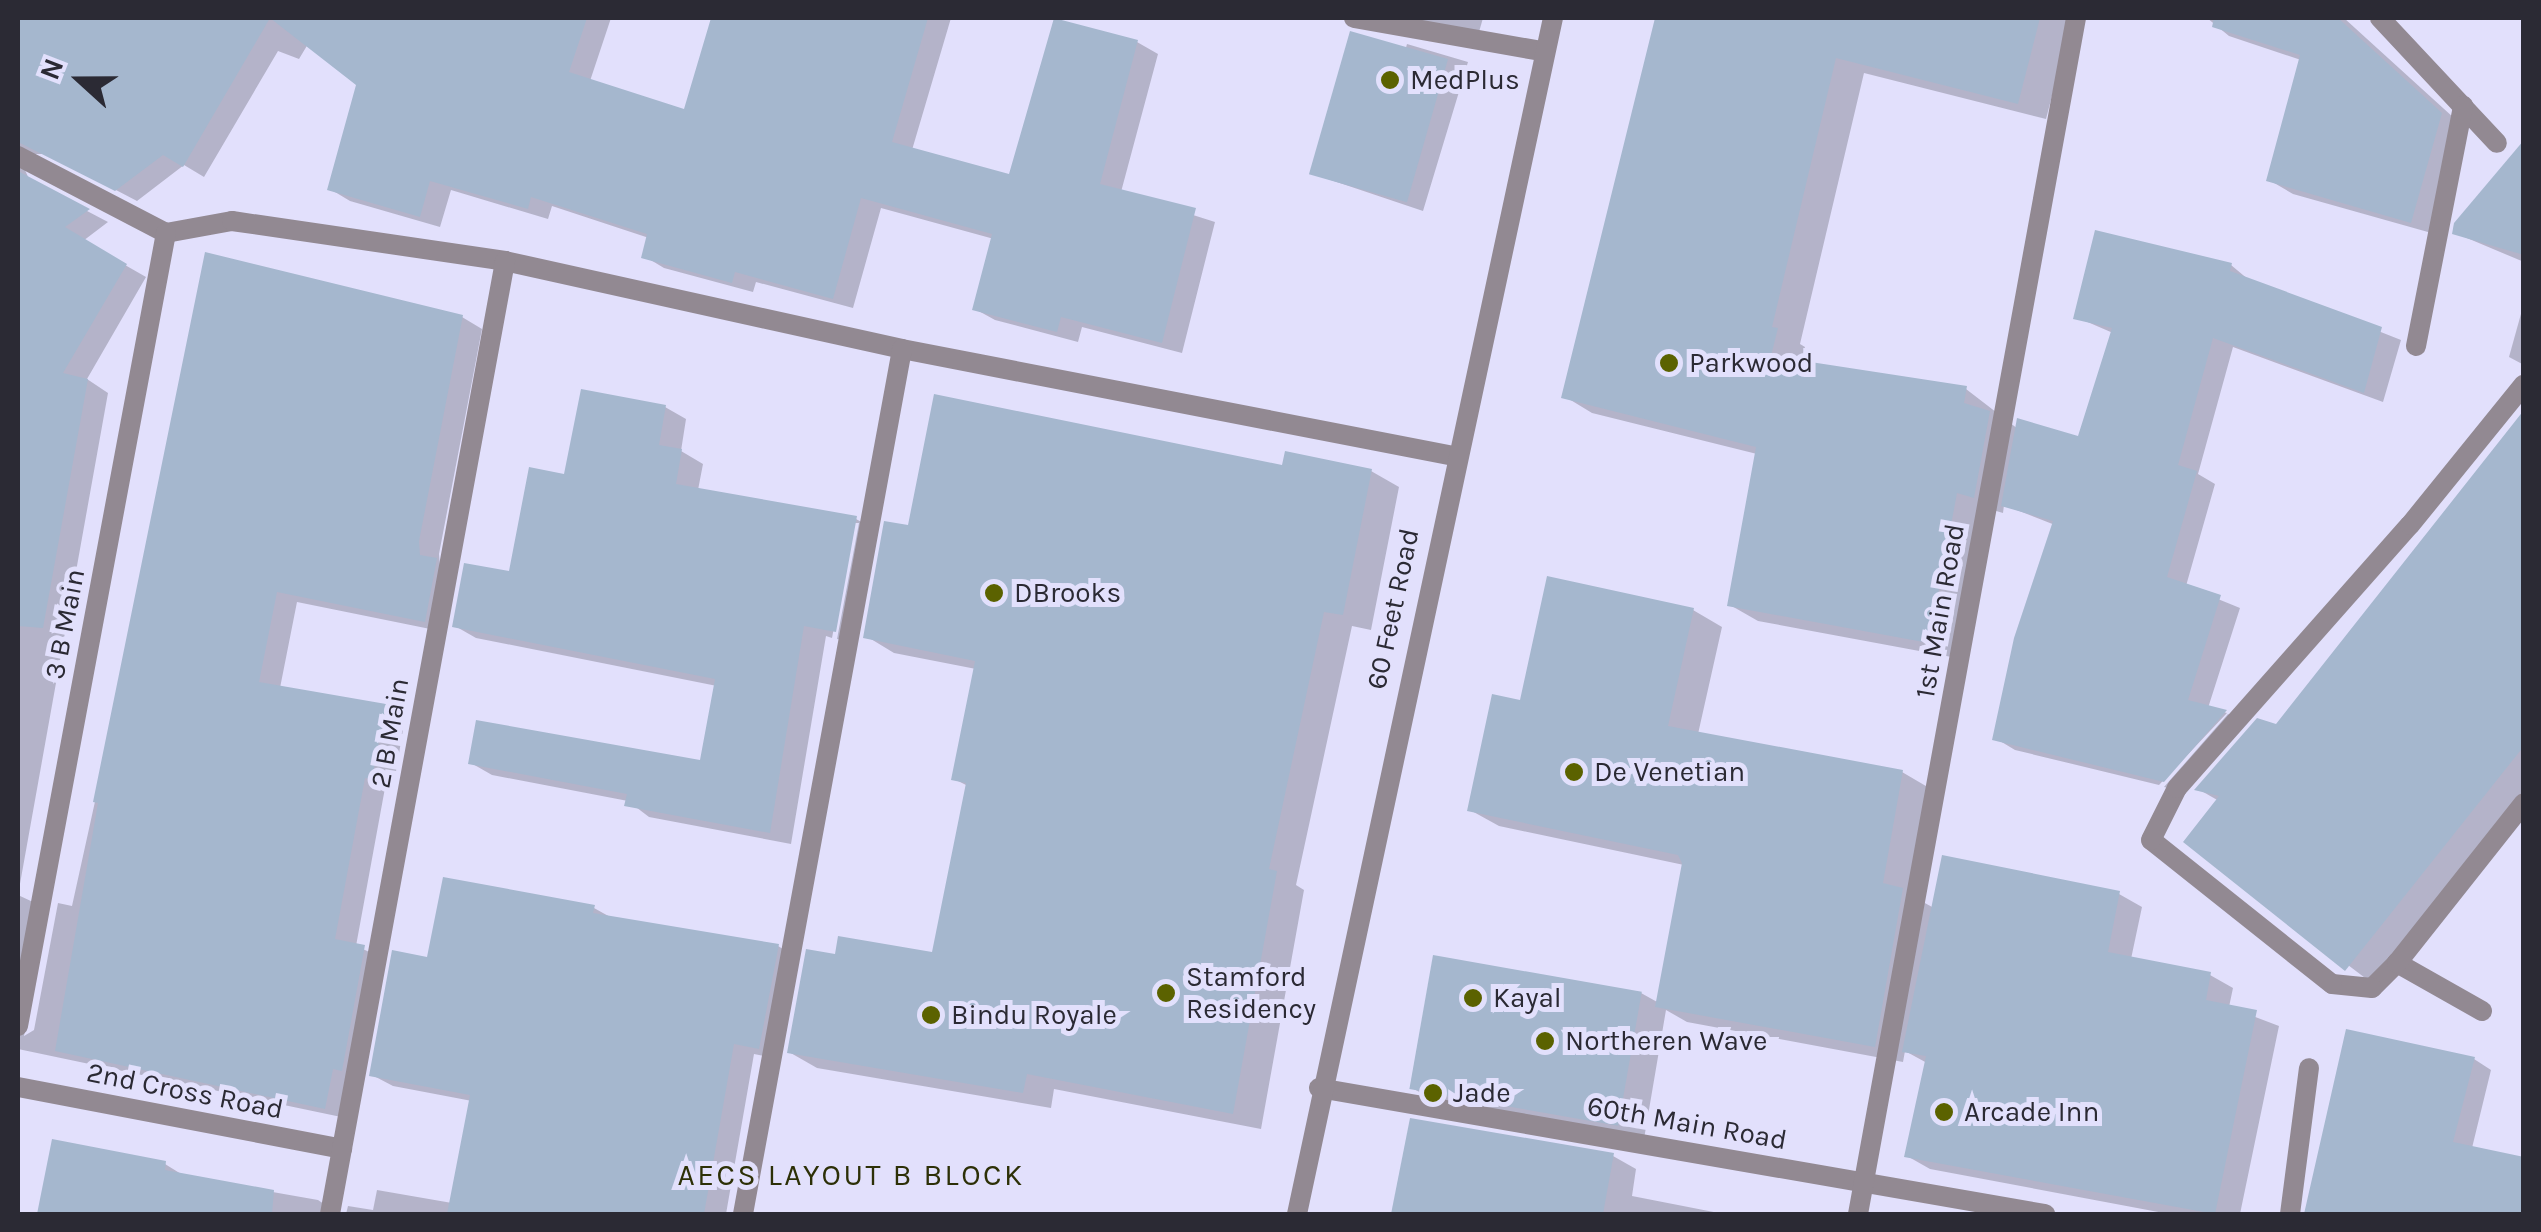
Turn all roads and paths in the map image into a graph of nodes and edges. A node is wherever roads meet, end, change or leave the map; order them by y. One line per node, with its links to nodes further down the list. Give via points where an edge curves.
1 (1354, 18): 5 (street)
2 (1553, 18): 5 (street, 60 Feet Road)
3 (2076, 18): 23 (street, 1st Main Road)
4 (2380, 18): 6 (street)
5 (1542, 51): 14 (street, 60 Feet Road)
6 (2463, 106): 7 (street); 11 (street)
7 (2497, 143)
8 (18, 156): 9 (street)
9 (166, 233): 10 (street, via 232,221); 18 (street, 3 B Main)
10 (504, 261): 12 (street); 22 (street, 2 B Main)
11 (2416, 346)
12 (902, 349): 14 (street); 25 (street)
13 (2524, 384): 16 (street, via 2410,525 2176,788 2152,840 2332,984 2372,988)
14 (1454, 456): 21 (street, 60 Feet Road)
15 (2524, 803): 16 (street)
16 (2396, 964): 17 (street)
17 (2482, 1012)
18 (18, 1026)
19 (2309, 1068): 29 (street)
20 (18, 1086): 22 (street, 2nd Cross Road)
21 (1319, 1088): 23 (street, 60th Main Road); 26 (street, 60 Feet Road)
22 (342, 1149): 24 (street, 2 B Main)
23 (1865, 1181): 27 (street, 1st Main Road); 28 (street, 60th Main Road)
24 (330, 1214)
25 (743, 1214)
26 (1297, 1214)
27 (1858, 1214)
28 (2044, 1214)
29 (2290, 1214)

